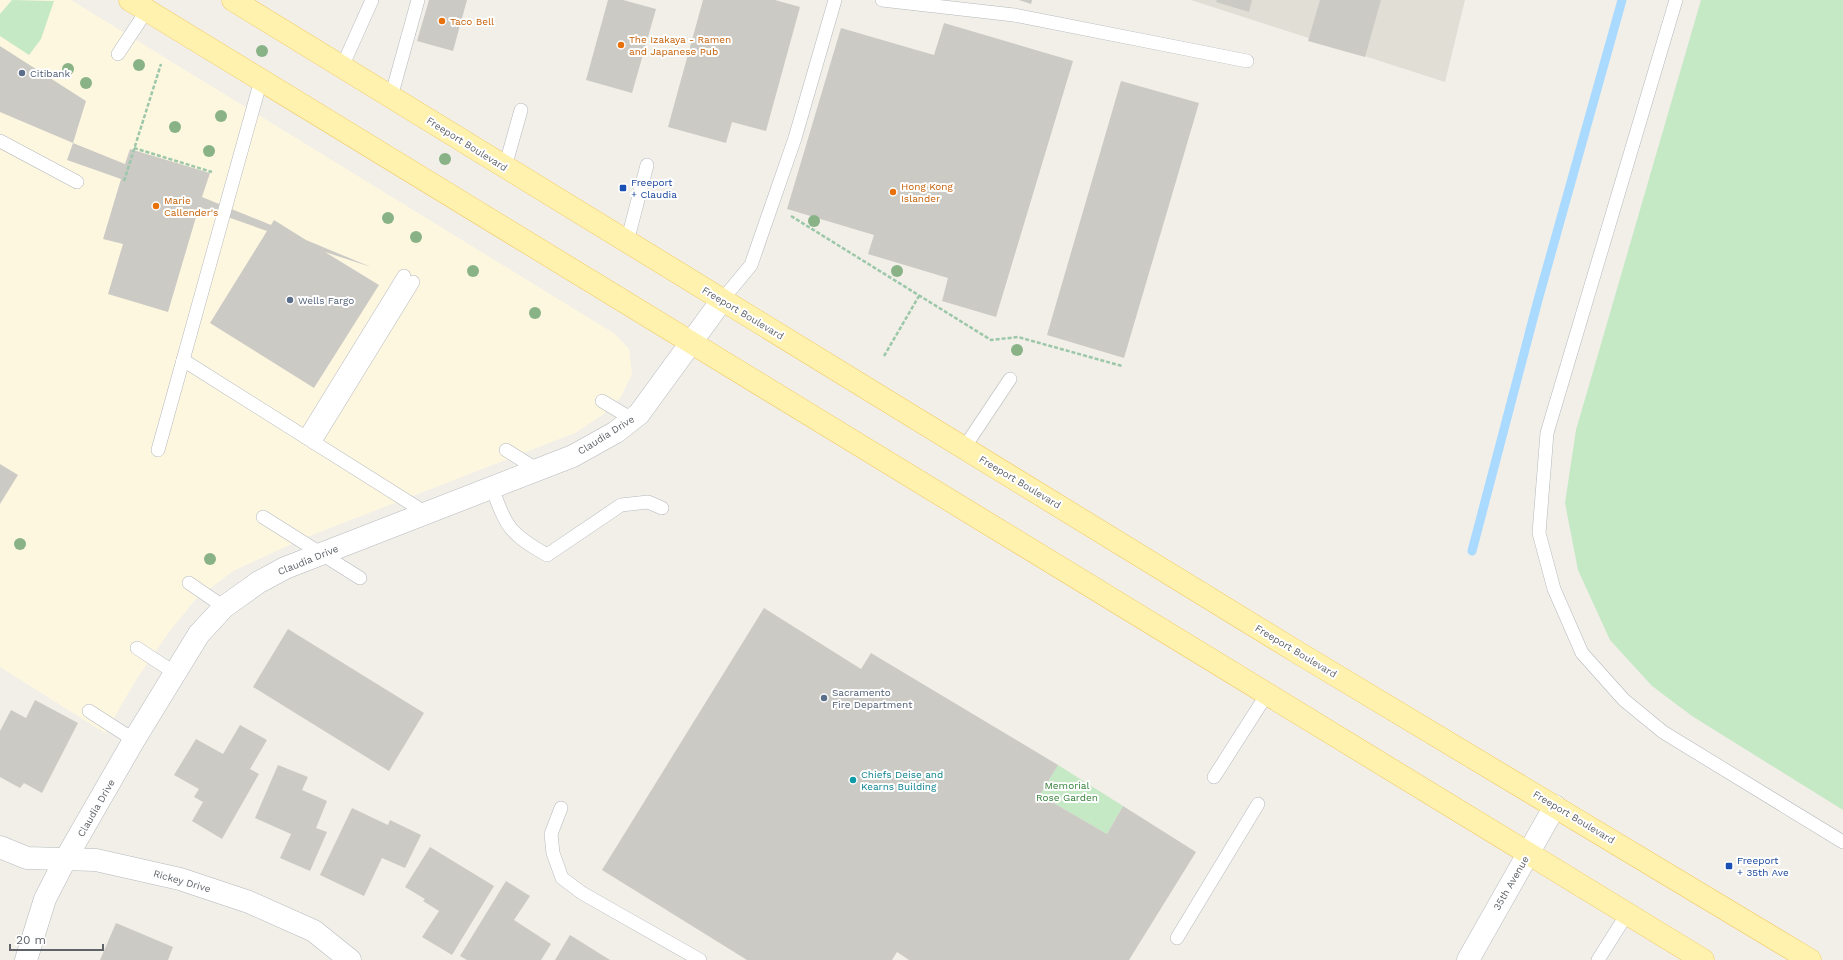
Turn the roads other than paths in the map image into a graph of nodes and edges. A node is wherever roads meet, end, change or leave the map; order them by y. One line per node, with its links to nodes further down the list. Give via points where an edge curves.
1 (232, 0): 10 (main road, Freeport Boulevard)
2 (372, 0): 10 (lane)
3 (418, 0): 12 (lane)
4 (835, 0): 20 (lane, via 795,138 751,265)
5 (882, 0): 9 (lane, via 1014,15)
6 (1676, 0): 48 (lane, via 1547,433 1539,533 1554,589 1582,653 1624,700 1663,732)
7 (139, 5): 8 (lane); 11 (main road)
8 (118, 54)
9 (1247, 61)
10 (342, 67): 12 (main road, Freeport Boulevard)
11 (261, 80): 21 (main road); 22 (lane)
12 (391, 97): 16 (main road, Freeport Boulevard)
13 (521, 110): 16 (lane)
14 (0, 141): 17 (lane)
15 (647, 165): 18 (lane)
16 (505, 167): 18 (main road, Freeport Boulevard)
17 (76, 182)
18 (627, 242): 20 (main road, Freeport Boulevard)
19 (409, 279): 26 (lane)
20 (722, 300): 21 (street, Claudia Drive); 27 (main road, Freeport Boulevard)
21 (692, 342): 25 (street, Claudia Drive, via 639,414); 41 (main road)
22 (183, 360): 26 (lane); 28 (lane)
23 (1010, 379): 27 (lane)
24 (602, 401): 25 (lane)
25 (632, 419): 30 (street, Claudia Drive, via 616,432 573,456)
26 (309, 440): 33 (lane)
27 (964, 448): 46 (main road, Freeport Boulevard)
28 (158, 450)
29 (506, 450): 30 (lane)
30 (538, 470): 31 (street, Claudia Drive)
31 (492, 488): 32 (lane, via 504,520 514,533 547,555 621,505 648,502); 33 (street, Claudia Drive)
32 (662, 508)
33 (426, 513): 35 (street, Claudia Drive)
34 (263, 517): 35 (lane)
35 (321, 554): 36 (lane); 38 (street, Claudia Drive, via 259,582)
36 (360, 578)
37 (189, 583): 38 (lane)
38 (224, 607): 40 (street, Claudia Drive, via 199,634)
39 (137, 648): 40 (lane)
40 (175, 672): 43 (street, Claudia Drive)
41 (1267, 694): 44 (lane); 50 (main road)
42 (89, 711): 43 (lane)
43 (134, 740): 51 (street, Claudia Drive)
44 (1214, 777)
45 (1258, 804): 53 (lane)
46 (1555, 806): 50 (street, 35th Avenue); 60 (main road, Freeport Boulevard)
47 (561, 808): 56 (lane, via 551,834 553,853 562,878 582,893)
48 (1843, 842)
49 (0, 847): 51 (street, Rickey Drive, via 28,858)
50 (1528, 854): 52 (main road); 57 (street, 35th Avenue)
51 (65, 860): 54 (street, Claudia Drive, via 45,899); 55 (street, Rickey Drive, via 96,860 180,878 249,902 314,931)
52 (1627, 914): 58 (lane); 59 (main road)
53 (1177, 938)
54 (26, 960)
55 (350, 960)
56 (700, 960)
57 (1468, 960)
58 (1598, 960)
59 (1703, 960)
60 (1810, 960)

